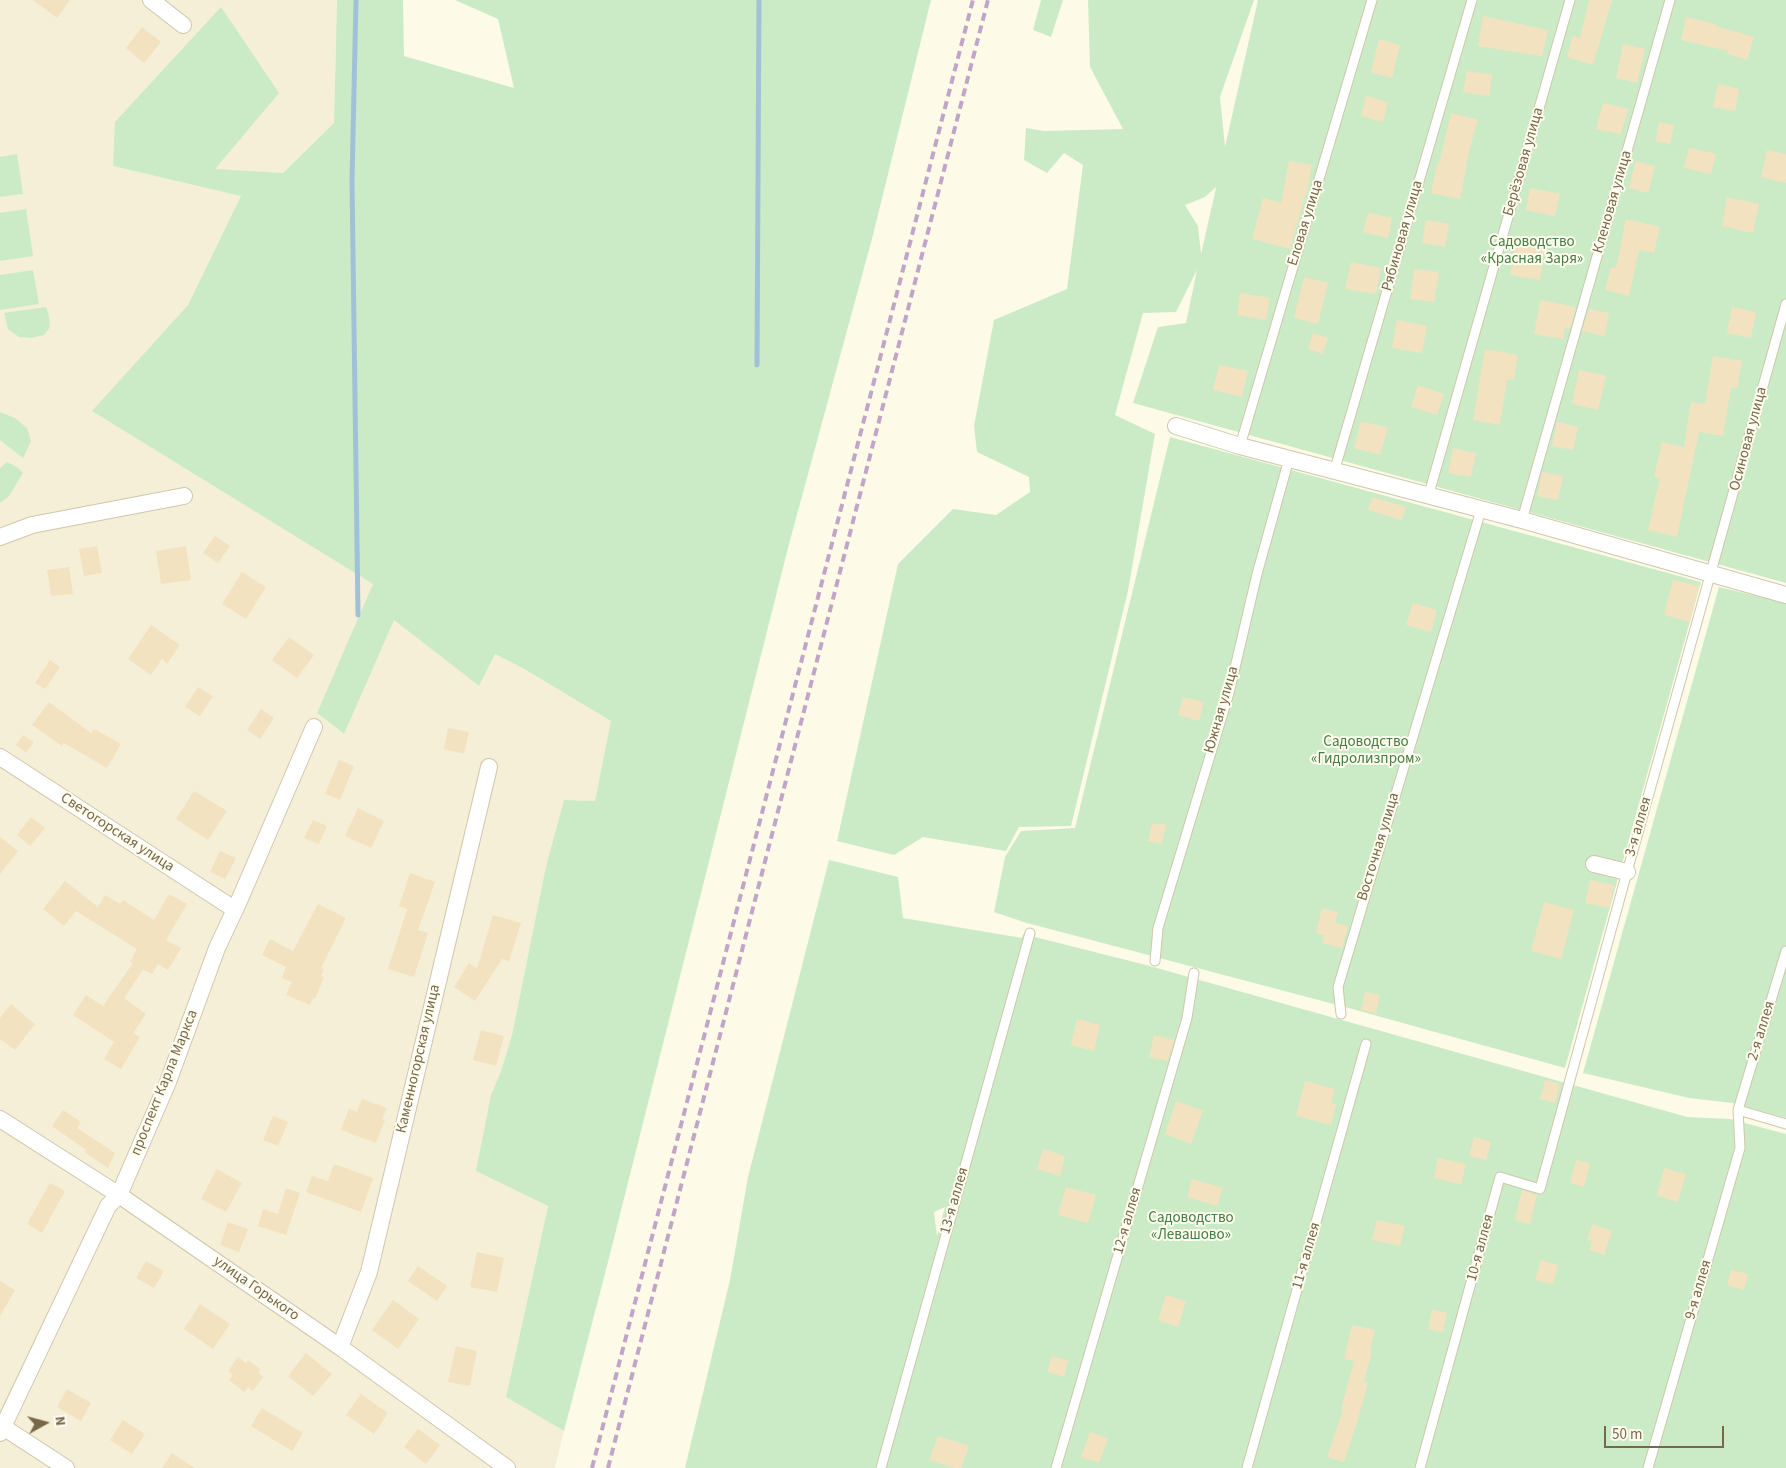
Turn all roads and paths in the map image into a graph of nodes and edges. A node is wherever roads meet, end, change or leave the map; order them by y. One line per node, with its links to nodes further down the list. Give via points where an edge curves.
1 (152, 0): 6 (street)
2 (1372, 0): 9 (lane, Еловая улица)
3 (1472, 0): 11 (lane, Рябиновая улица)
4 (1570, 0): 13 (lane, Берёзовая улица)
5 (1670, 0): 15 (lane, Кленовая улица)
6 (183, 25)
7 (1786, 304): 17 (lane, Осиновая улица)
8 (1176, 426): 9 (street)
9 (1240, 446): 10 (street)
10 (1289, 459): 11 (street); 27 (lane, Южная улица, via 1229,692 1158,928)
11 (1334, 472): 13 (street)
12 (184, 496): 16 (street, via 32,524)
13 (1428, 496): 14 (street)
14 (1481, 510): 15 (street); 29 (lane, Восточная улица, via 1338,987)
15 (1522, 520): 17 (street)
16 (0, 537)
17 (1711, 574): 18 (street); 23 (lane, 3-я аллея)
18 (1786, 595)
19 (314, 727): 24 (street, проспект Карла Маркса)
20 (0, 756): 24 (street, Светогорская улица)
21 (489, 768): 36 (street, Каменногорская улица, via 369,1272)
22 (1594, 864): 23 (street)
23 (1627, 872): 31 (lane, 3-я аллея)
24 (234, 909): 35 (street, проспект Карла Маркса, via 168,1082)
25 (1030, 933): 40 (lane, 13-я аллея)
26 (1786, 951): 32 (lane, 2-я аллея)
27 (1154, 961)
28 (1194, 973): 41 (lane, 12-я аллея, via 1187,1018)
29 (1341, 1014)
30 (1366, 1044): 42 (lane, 11-я аллея)
31 (1569, 1080): 43 (lane, 10-я аллея, via 1540,1189 1500,1177)
32 (1738, 1110): 34 (lane); 44 (lane, 9-я аллея, via 1740,1148)
33 (0, 1119): 35 (street, улица Горького)
34 (1786, 1124)
35 (119, 1195): 36 (street, улица Горького); 37 (street, проспект Карла Маркса, via 108,1206)
36 (340, 1347): 39 (street, улица Горького)
37 (1, 1428): 38 (street)
38 (66, 1468)
39 (507, 1468)
40 (881, 1468)
41 (1056, 1468)
42 (1247, 1468)
43 (1420, 1468)
44 (1648, 1468)

